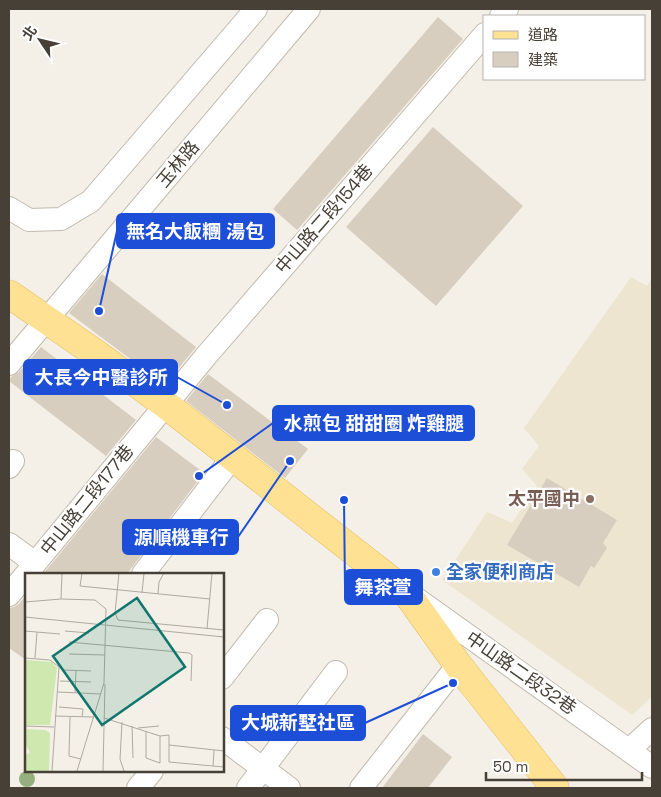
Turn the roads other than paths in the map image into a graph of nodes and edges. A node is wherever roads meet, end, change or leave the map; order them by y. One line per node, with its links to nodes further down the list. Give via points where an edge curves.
1 (256, 9): 4 (street, via 91,201 61,219 29,220)
2 (309, 9): 6 (street, 玉林路)
3 (483, 36): 8 (street, 中山路二段154巷)
4 (9, 208)
5 (9, 294): 6 (main road)
6 (46, 319): 7 (street, 玉林路); 8 (main road)
7 (9, 364)
8 (165, 404): 9 (main road); 11 (street, 中山路二段177巷)
9 (232, 458): 13 (street); 15 (main road)
10 (9, 544): 11 (street)
11 (35, 562): 12 (street, 中山路二段177巷)
12 (26, 573)
13 (144, 573)
14 (25, 575): 16 (street, 中山路二段177巷)
15 (389, 579): 18 (main road, via 406,592); 23 (street, 中山路二段32巷)
16 (9, 595)
17 (267, 620): 20 (street)
18 (458, 665): 30 (street); 31 (main road)
19 (336, 672): 25 (street)
20 (224, 675)
21 (652, 729): 23 (street)
22 (224, 739): 25 (street)
23 (629, 750): 24 (street, 中山路二段32巷)
24 (652, 767)
25 (263, 768): 28 (street); 29 (street)
26 (151, 772): 27 (street)
27 (138, 788)
28 (248, 788)
29 (289, 788)
30 (361, 788)
31 (554, 788)

